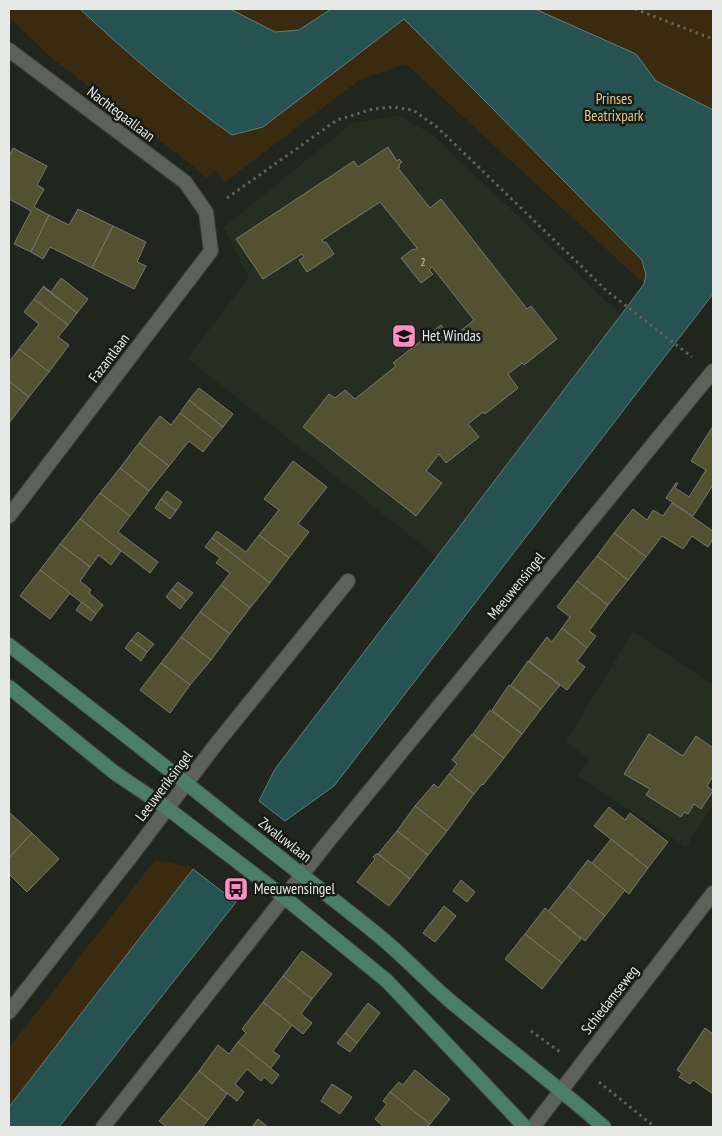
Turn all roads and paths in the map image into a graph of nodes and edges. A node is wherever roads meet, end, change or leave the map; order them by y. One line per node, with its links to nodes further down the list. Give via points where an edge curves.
1 (635, 9): 2 (path)
2 (713, 39)
3 (9, 50): 4 (street, Nachtegaallaan, via 185,182)
4 (206, 212): 5 (path, via 337,120 373,109 413,110 437,127 607,291); 7 (street, Fazantlaan, via 211,251)
5 (691, 356)
6 (713, 371): 13 (street, Meeuwensingel)
7 (9, 516)
8 (348, 581): 11 (street, Leeuweriksingel)
9 (9, 644): 11 (main road, Zwaluwlaan)
10 (9, 687): 12 (main road, via 115,773)
11 (187, 783): 12 (street, Leeuweriksingel); 13 (main road, Zwaluwlaan)
12 (167, 808): 15 (main road); 16 (street, Leeuweriksingel)
13 (302, 874): 15 (street, Meeuwensingel); 17 (main road, Zwaluwlaan, via 380,937 452,1003)
14 (713, 893): 17 (street, Schiedamseweg)
15 (284, 897): 18 (street, Meeuwensingel); 19 (main road, via 387,981)
16 (9, 1012)
17 (561, 1090): 20 (street, Schiedamseweg); 21 (main road, Zwaluwlaan)
18 (103, 1127)
19 (525, 1127)
20 (533, 1127)
21 (604, 1127)

